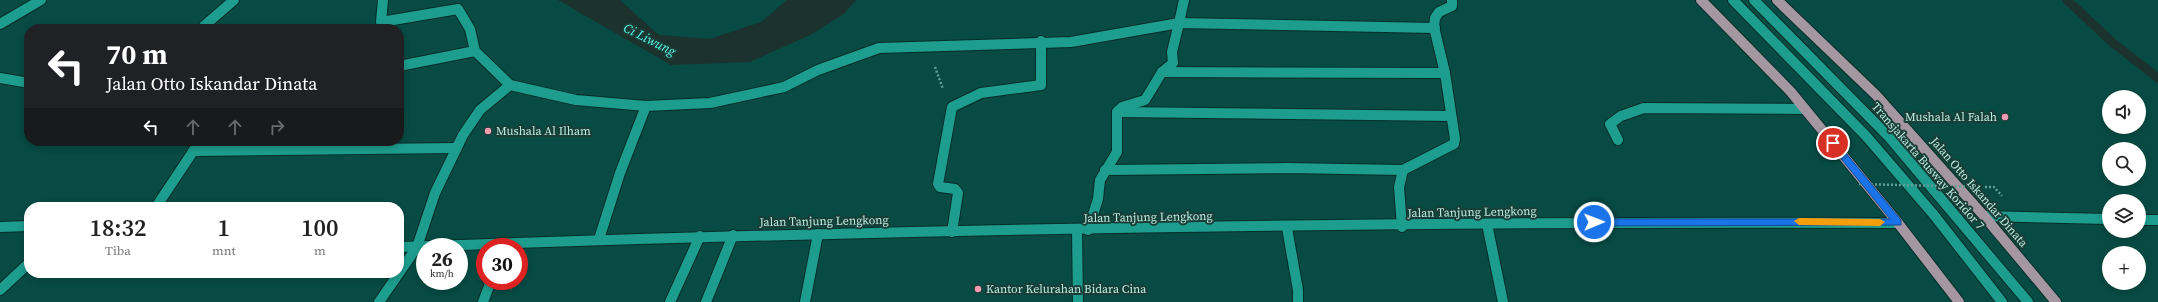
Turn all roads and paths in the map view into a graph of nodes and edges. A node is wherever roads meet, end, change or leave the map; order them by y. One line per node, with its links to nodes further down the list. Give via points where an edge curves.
1 (41, 0): 11 (street)
2 (234, 0): 12 (street)
3 (384, 0): 16 (street, via 381,22 458,9 470,29)
4 (1184, 0): 10 (street)
5 (1452, 0): 13 (street, via 1452,6 1439,12 1435,18)
6 (1701, 0): 25 (main road)
7 (1734, 0): 72 (street, via 1866,136 1934,215)
8 (1754, 0): 73 (street, Transjakarta Busway Koridor 7, via 1889,137)
9 (1777, 0): 37 (main road, Jalan Otto Iskandar Dinata, via 1876,95)
10 (1179, 23): 13 (street); 14 (street, via 1071,42); 18 (street, via 1172,52 1174,61)
11 (0, 24)
12 (206, 24)
13 (1435, 28): 19 (street)
14 (1041, 42): 15 (street); 24 (street, via 1041,84 1034,87 989,90 966,98)
15 (932, 46): 23 (street, via 879,48 818,70 784,87 746,96 710,103); 24 (path, via 938,80)
16 (474, 51): 17 (street); 22 (street)
17 (404, 65)
18 (1162, 72): 19 (street); 26 (street, via 1145,100 1122,107)
19 (1445, 73): 27 (street)
20 (0, 78): 21 (street)
21 (24, 82)
22 (510, 85): 23 (street, via 576,100); 30 (street, via 480,110)
23 (646, 106): 53 (street, via 620,173)
24 (952, 107): 48 (street, via 938,184 940,187 955,189 958,192)
25 (1805, 109): 28 (street, via 1644,108 1621,116 1610,124); 41 (main road)
26 (1117, 112): 27 (street); 32 (street, via 1117,152)
27 (1451, 116): 33 (street, via 1454,144)
28 (1618, 140)
29 (196, 146): 31 (street)
30 (456, 148): 31 (street); 52 (street, via 435,193)
31 (193, 151): 36 (street)
32 (1105, 170): 33 (street); 47 (street, via 1100,180 1098,200)
33 (1403, 170): 44 (street, via 1398,187)
34 (1859, 184): 35 (path, bridge)
35 (1994, 187)
36 (159, 202)
37 (1984, 216): 38 (street); 74 (main road, Jalan Otto Iskandar Dinata)
38 (2102, 219)
39 (2146, 220): 40 (street)
40 (2158, 220)
41 (1898, 222): 42 (street, Jalan Tanjung Lengkong); 71 (main road)
42 (1487, 224): 44 (street, Jalan Tanjung Lengkong); 70 (street)
43 (24, 226): 45 (street)
44 (1402, 226): 46 (street, Jalan Tanjung Lengkong)
45 (0, 227)
46 (1287, 228): 47 (street, Jalan Tanjung Lengkong); 69 (street)
47 (1083, 231): 48 (street, Jalan Tanjung Lengkong); 68 (street)
48 (952, 232): 49 (street, Jalan Tanjung Lengkong)
49 (818, 234): 50 (street, Jalan Tanjung Lengkong); 67 (street)
50 (733, 235): 51 (street, Jalan Tanjung Lengkong); 66 (street)
51 (700, 236): 53 (street, Jalan Tanjung Lengkong); 65 (street)
52 (421, 238)
53 (599, 239): 54 (street, Jalan Tanjung Lengkong)
54 (528, 244)
55 (404, 247): 56 (street, Jalan Tanjung Lengkong)
56 (416, 247)
57 (416, 250): 58 (street)
58 (404, 267)
59 (24, 268): 61 (street)
60 (396, 278): 63 (street)
61 (0, 290)
62 (488, 290): 64 (street)
63 (379, 302)
64 (483, 302)
65 (670, 302)
66 (706, 302)
67 (805, 302)
68 (1078, 302)
69 (1298, 302)
70 (1503, 302)
71 (1959, 302)
72 (2002, 302)
73 (2028, 302)
74 (2056, 302)

